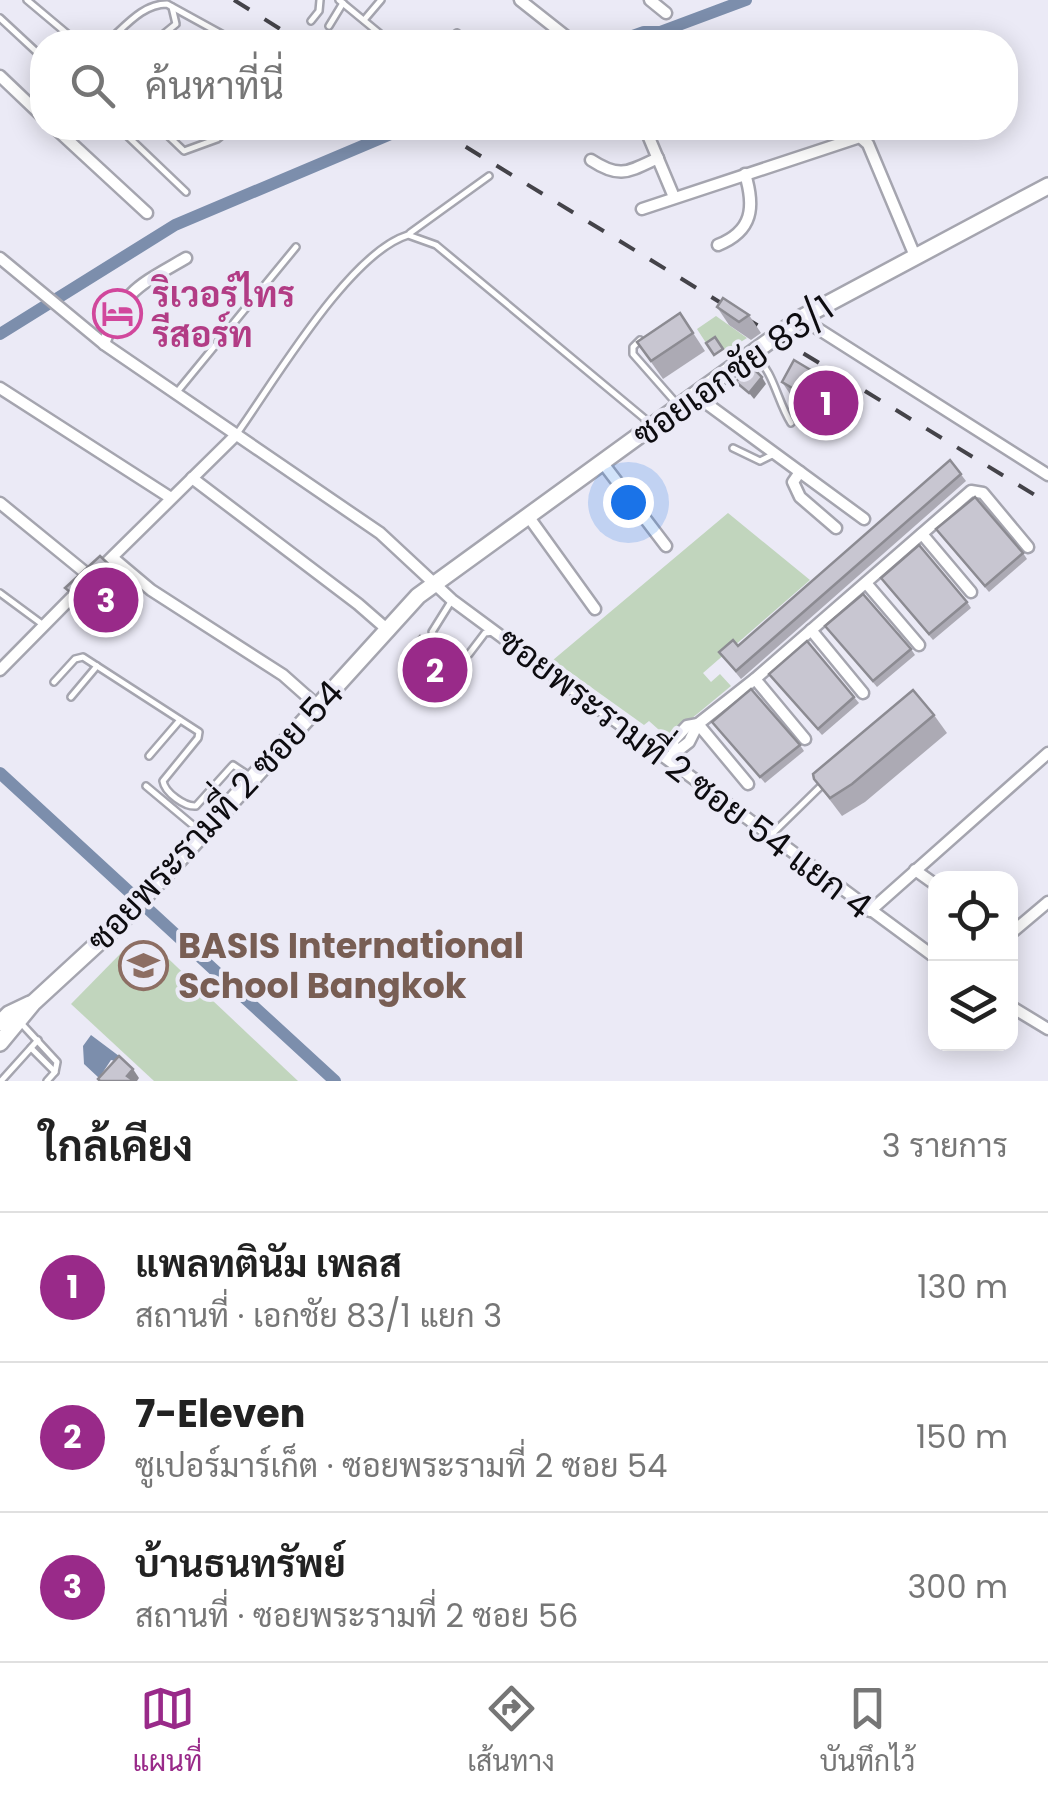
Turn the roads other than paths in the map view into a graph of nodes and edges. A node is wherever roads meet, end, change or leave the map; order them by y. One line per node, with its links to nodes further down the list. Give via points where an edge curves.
1 (27, 0): 13 (lane)
2 (320, 0): 11 (lane)
3 (382, 0): 10 (lane)
4 (520, 0): 18 (street)
5 (650, 0): 8 (street)
6 (341, 1): 10 (lane); 12 (lane)
7 (172, 7): 14 (lane, via 155,4); 15 (lane, via 176,24); 16 (lane)
8 (666, 14)
9 (0, 18): 19 (lane)
10 (364, 20): 17 (lane)
11 (311, 21)
12 (329, 26)
13 (63, 30)
14 (121, 30)
15 (169, 30)
16 (214, 30)
17 (376, 30)
18 (557, 30)
19 (30, 46)
20 (0, 76): 21 (street)
21 (30, 105)
22 (68, 140): 37 (street)
23 (132, 140): 34 (lane)
24 (173, 140): 25 (lane, via 184,151)
25 (214, 140)
26 (650, 140): 29 (street)
27 (825, 140): 31 (street)
28 (864, 140): 41 (street)
29 (658, 158): 30 (street, via 620,173); 35 (street)
30 (591, 160)
31 (745, 174): 35 (street); 39 (street, via 750,212 738,235)
32 (489, 176): 38 (lane)
33 (1048, 186): 41 (street, ซอยเอกชัย 83/1)
34 (186, 192)
35 (674, 197): 36 (street)
36 (642, 210)
37 (147, 213)
38 (408, 234): 53 (lane, via 436,246); 54 (lane, via 384,244 346,280)
39 (718, 244)
40 (296, 248): 49 (lane)
41 (915, 256): 44 (street, ซอยเอกชัย 83/1)
42 (0, 258): 46 (street, ซอยพระรามที่ 2 ซอย 54 แยก 4)
43 (186, 258): 46 (street, via 123,300)
44 (801, 318): 47 (street, ซอยเอกชัย 83/1); 59 (street)
45 (652, 333): 51 (lane, via 633,354)
46 (104, 344): 49 (street, ซอยพระรามที่ 2 ซอย 54 แยก 4)
47 (753, 354): 50 (street, ซอยเอกชัย 83/1); 52 (lane, via 767,366)
48 (0, 388): 61 (street)
49 (175, 394): 54 (street, ซอยพระรามที่ 2 ซอย 54 แยก 4)
50 (694, 395): 51 (street, ซอยเอกชัย 83/1); 56 (street)
51 (680, 406): 53 (street, ซอยเอกชัย 83/1)
52 (791, 423)
53 (653, 426): 57 (street, ซอยเอกชัย 83/1)
54 (236, 435): 60 (street); 72 (street, ซอยพระรามที่ 2 ซอย 54 แยก 4, via 380,533)
55 (734, 448): 56 (lane, via 760,461)
56 (774, 454): 58 (street)
57 (602, 462): 63 (street, ซอยเอกชัย 83/1); 67 (street)
58 (800, 472): 64 (street); 65 (street, via 795,491)
59 (1048, 475)
60 (192, 478): 61 (street); 79 (street)
61 (171, 498): 69 (street)
62 (0, 502): 70 (street)
63 (528, 516): 72 (street, ซอยเอกชัย 83/1); 76 (street)
64 (864, 519)
65 (836, 528)
66 (922, 534): 68 (street, via 978,491); 71 (street); 73 (street)
67 (666, 546)
68 (1028, 547)
69 (112, 558): 70 (street); 88 (street, via 284,674)
70 (92, 578): 77 (street)
71 (866, 583): 78 (street); 81 (street)
72 (436, 586): 75 (street, ซอยพระรามที่ 2 ซอย 54 แยก 4); 79 (street, ซอยพระรามที่ 2 ซอย 54, via 418,596)
73 (971, 592)
74 (0, 593): 77 (lane)
75 (452, 600): 80 (street, ซอยพระรามที่ 2 ซอย 54 แยก 4); 80 (lane, via 432,632 460,658)
76 (595, 609)
77 (44, 626): 82 (street)
78 (811, 630): 84 (street); 86 (street)
79 (389, 631): 88 (street, ซอยพระรามที่ 2 ซอย 54)
80 (494, 632): 94 (street, ซอยพระรามที่ 2 ซอย 54 แยก 4)
81 (919, 645)
82 (1, 666)
83 (97, 666): 85 (lane, via 77,658); 87 (lane); 89 (lane)
84 (755, 679): 90 (street); 91 (street)
85 (54, 682)
86 (864, 692)
87 (71, 697)
88 (319, 707): 95 (street, ซอยพระรามที่ 2 ซอย 54)
89 (180, 720): 93 (lane); 95 (lane, via 200,735 164,781 166,789 193,807 233,765)
90 (698, 724): 94 (street); 97 (street)
91 (805, 739)
92 (1048, 753): 101 (street)
93 (149, 756)
94 (671, 756): 100 (street, ซอยพระรามที่ 2 ซอย 54 แยก 4)
95 (254, 779): 99 (street, ซอยพระรามที่ 2 ซอย 54)
96 (828, 780): 100 (lane)
97 (748, 784)
98 (146, 786): 99 (lane)
99 (202, 834): 107 (street, ซอยพระรามที่ 2 ซอย 54, via 120,923)
100 (770, 836): 104 (street, ซอยพระรามที่ 2 ซอย 54 แยก 4)
101 (916, 870): 102 (street); 104 (street)
102 (928, 879)
103 (1048, 902): 105 (street)
104 (870, 911): 106 (street, ซอยพระรามที่ 2 ซอย 54 แยก 4)
105 (1018, 927)
106 (928, 952)
107 (33, 1002): 109 (street, ซอยพระรามที่ 2 ซอย 54); 110 (street, ซอยพระรามที่ 2 ซอย 54)
108 (1018, 1011): 111 (street)
109 (19, 1022): 112 (lane); 113 (street, ซอยพระรามที่ 2 ซอย 54)
110 (0, 1024)
111 (1048, 1029)
112 (38, 1040): 114 (lane); 115 (lane, via 57,1062)
113 (0, 1043)
114 (31, 1048): 115 (lane); 116 (lane)
115 (55, 1072): 117 (lane)
116 (1, 1081)
117 (48, 1081)

